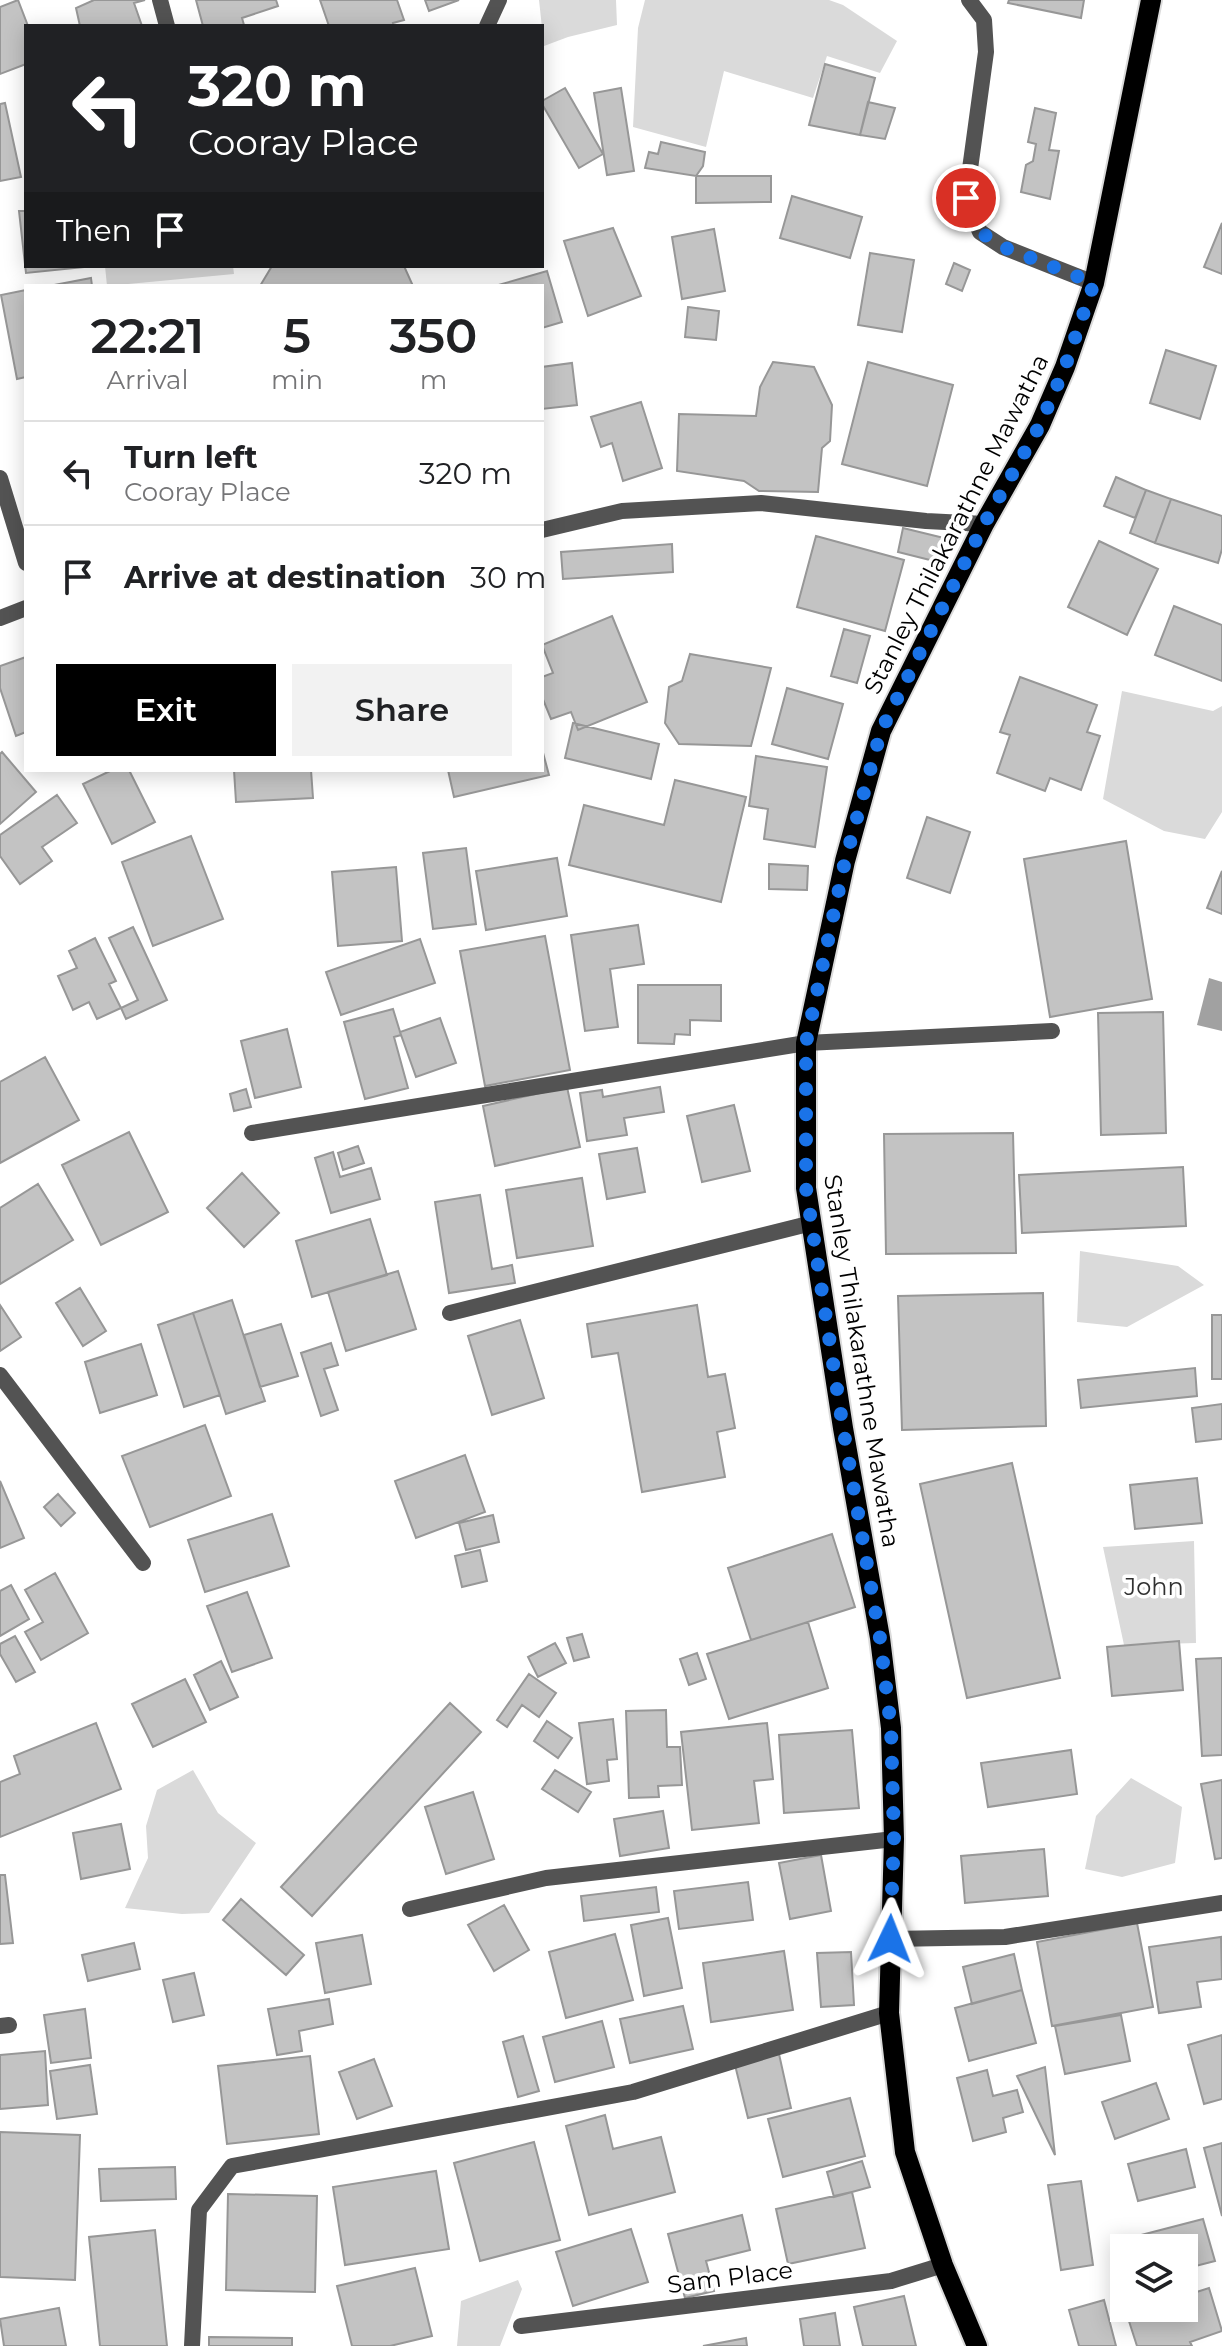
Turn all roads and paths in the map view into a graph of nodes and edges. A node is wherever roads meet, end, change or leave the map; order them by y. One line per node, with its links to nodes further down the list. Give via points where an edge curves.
1 (160, 0): 5 (street)
2 (499, 0): 6 (street)
3 (969, 0): 7 (street, via 984,20 986,52 966,198 980,232 1003,247)
4 (1151, 0): 7 (main road, Stanley Thilakarathne Mawatha)
5 (166, 24)
6 (488, 24)
7 (1094, 283): 9 (main road, Stanley Thilakarathne Mawatha, via 1040,425)
8 (0, 478): 11 (street)
9 (984, 524): 10 (street, via 761,503 622,511); 15 (main road, Stanley Thilakarathne Mawatha, via 881,731 845,861)
10 (544, 530)
11 (24, 556)
12 (24, 609): 13 (street)
13 (0, 618)
14 (1052, 1031): 15 (street)
15 (806, 1043): 16 (street); 17 (main road, Stanley Thilakarathne Mawatha, via 806,1188)
16 (252, 1133)
17 (812, 1223): 18 (street); 21 (main road, Stanley Thilakarathne Mawatha, via 880,1638 891,1728)
18 (450, 1313)
19 (0, 1375): 20 (street)
20 (143, 1563)
21 (894, 1839): 23 (street, via 546,1878); 24 (main road, Stanley Thilakarathne Mawatha)
22 (1222, 1903): 24 (street, via 1005,1937)
23 (410, 1909)
24 (890, 1939): 25 (main road, Stanley Thilakarathne Mawatha)
25 (889, 2013): 26 (main road, Stanley Thilakarathne Mawatha, via 905,2152); 28 (street, via 633,2092 232,2166 199,2210)
26 (943, 2265): 27 (street, Sam Place, via 891,2281); 29 (main road, Stanley Thilakarathne Mawatha)
27 (521, 2326)
28 (192, 2346)
29 (977, 2346)

